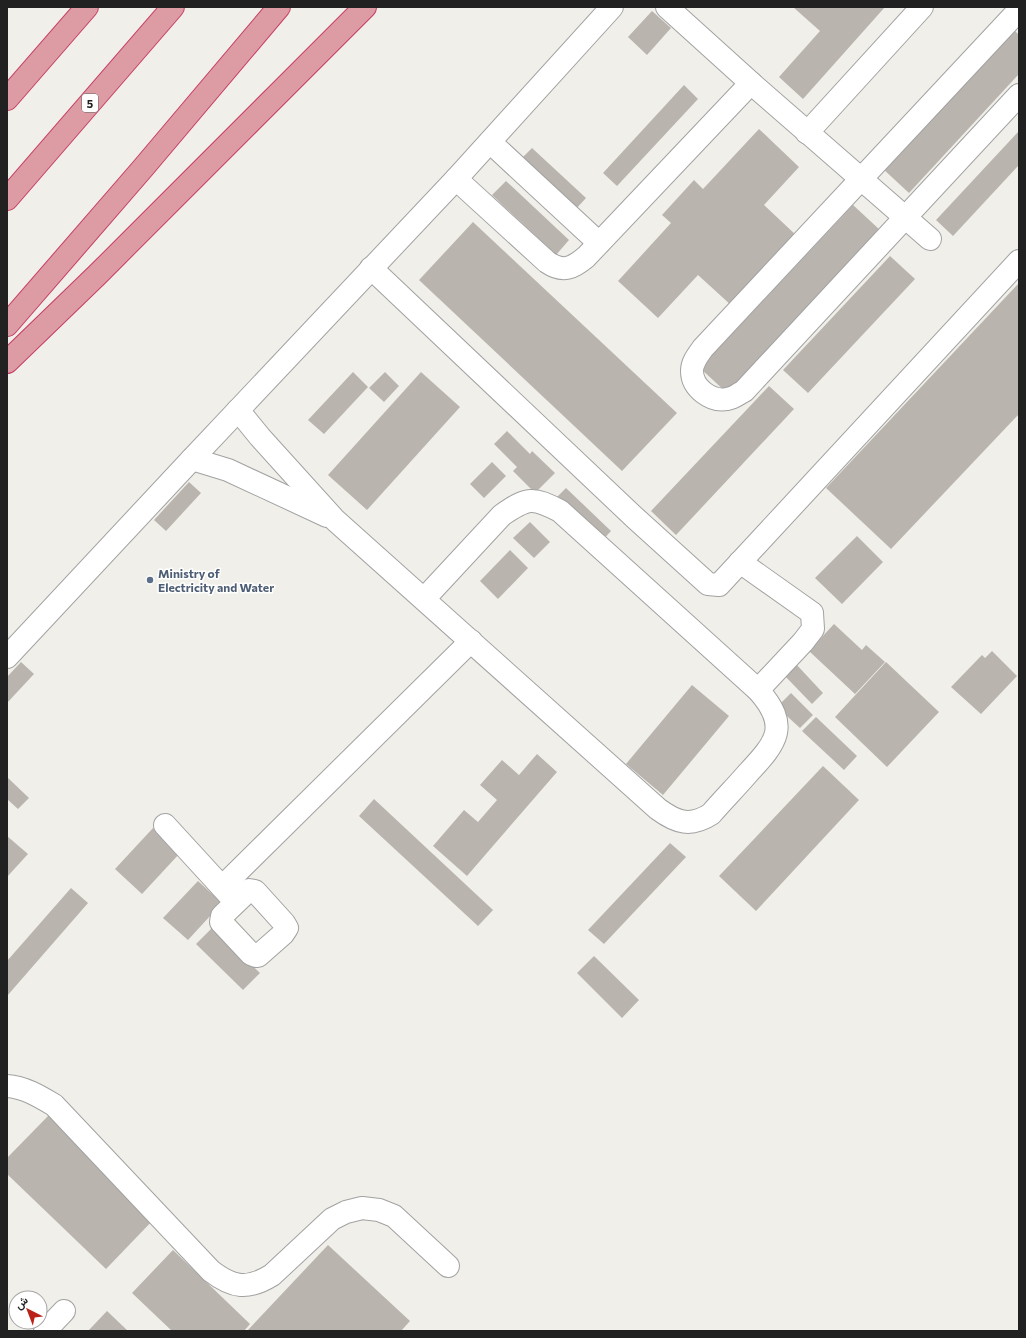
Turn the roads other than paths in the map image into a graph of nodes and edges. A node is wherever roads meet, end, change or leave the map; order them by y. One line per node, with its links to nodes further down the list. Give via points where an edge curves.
1 (77, 7): 10 (highway)
2 (87, 7): 10 (highway)
3 (173, 7): 18 (highway, 5)
4 (279, 7): 24 (highway)
5 (365, 7): 25 (highway)
6 (612, 7): 15 (street)
7 (667, 7): 11 (street)
8 (922, 7): 14 (street)
9 (1019, 10): 17 (street)
10 (58, 40): 13 (highway)
11 (751, 84): 14 (street); 21 (street)
12 (1019, 95): 19 (street)
13 (7, 99)
14 (807, 132): 17 (street)
15 (490, 142): 16 (street); 21 (street)
16 (456, 179): 21 (street, via 552,265 562,268 574,266); 23 (street)
17 (860, 179): 19 (street); 19 (street, via 696,357 692,370 696,384 702,391 709,396 726,400 744,391)
18 (7, 199)
19 (905, 218): 20 (street)
20 (930, 239)
21 (599, 243)
22 (1019, 261): 29 (street)
23 (371, 268): 26 (street); 29 (street, via 708,584 719,585)
24 (7, 325)
25 (7, 362)
26 (238, 410): 27 (street); 28 (street)
27 (192, 458): 28 (street, via 228,470); 32 (street)
28 (335, 520): 30 (street)
29 (740, 562): 33 (street, via 812,613 812,629 803,642)
30 (424, 599): 31 (street); 33 (street, via 502,515 514,506 537,500 560,511)
31 (471, 641): 33 (street, via 658,809 670,818 681,821 692,822 711,814 767,753 776,735 776,723 768,701); 34 (street, via 229,894)
32 (7, 657)
33 (758, 690)
34 (165, 825)
35 (7, 1086): 36 (street, via 34,1093 54,1105 211,1271 234,1284 248,1285 261,1282 272,1275 332,1219 362,1208 379,1210 394,1216)
36 (448, 1266)
37 (64, 1311): 38 (street)
38 (45, 1331)

